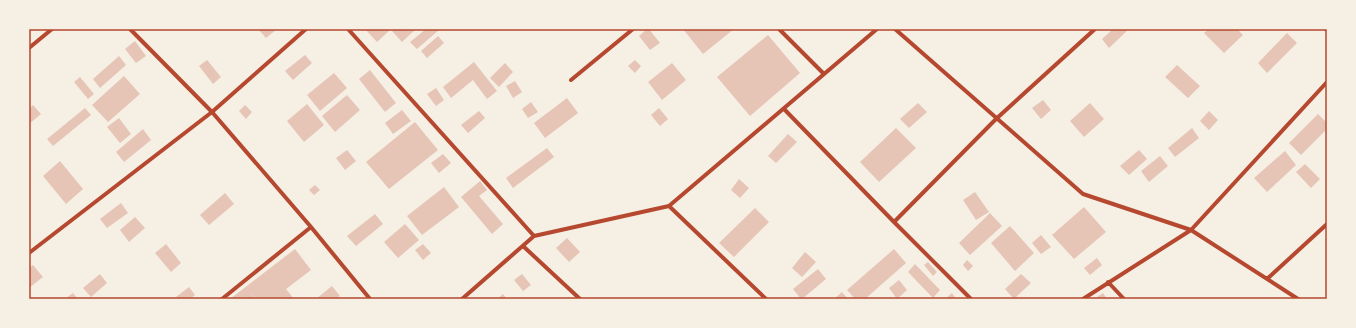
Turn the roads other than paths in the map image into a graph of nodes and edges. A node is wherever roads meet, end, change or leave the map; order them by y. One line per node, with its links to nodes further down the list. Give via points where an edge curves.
1 (52, 29): 10 (street)
2 (130, 29): 15 (street)
3 (306, 29): 15 (street)
4 (348, 29): 22 (street)
5 (634, 29): 12 (street)
6 (779, 29): 11 (street)
7 (878, 29): 11 (street)
8 (894, 29): 16 (street)
9 (1095, 29): 16 (street)
10 (29, 48)
11 (824, 74): 14 (street)
12 (571, 80)
13 (1327, 82): 21 (street)
14 (784, 109): 17 (street); 18 (street)
15 (212, 112): 20 (street); 24 (street)
16 (996, 119): 18 (street); 21 (street, via 1083,194)
17 (669, 206): 22 (street); 31 (street)
18 (894, 222): 32 (street)
19 (1327, 224): 25 (street)
20 (311, 226): 27 (street); 28 (street)
21 (1191, 230): 25 (street); 26 (street)
22 (534, 236): 23 (street)
23 (523, 246): 29 (street); 30 (street)
24 (29, 253)
25 (1267, 279): 35 (street)
26 (1108, 282): 33 (street); 34 (street)
27 (222, 299)
28 (370, 299)
29 (462, 299)
30 (580, 299)
31 (766, 299)
32 (971, 299)
33 (1083, 299)
34 (1124, 299)
35 (1298, 299)

